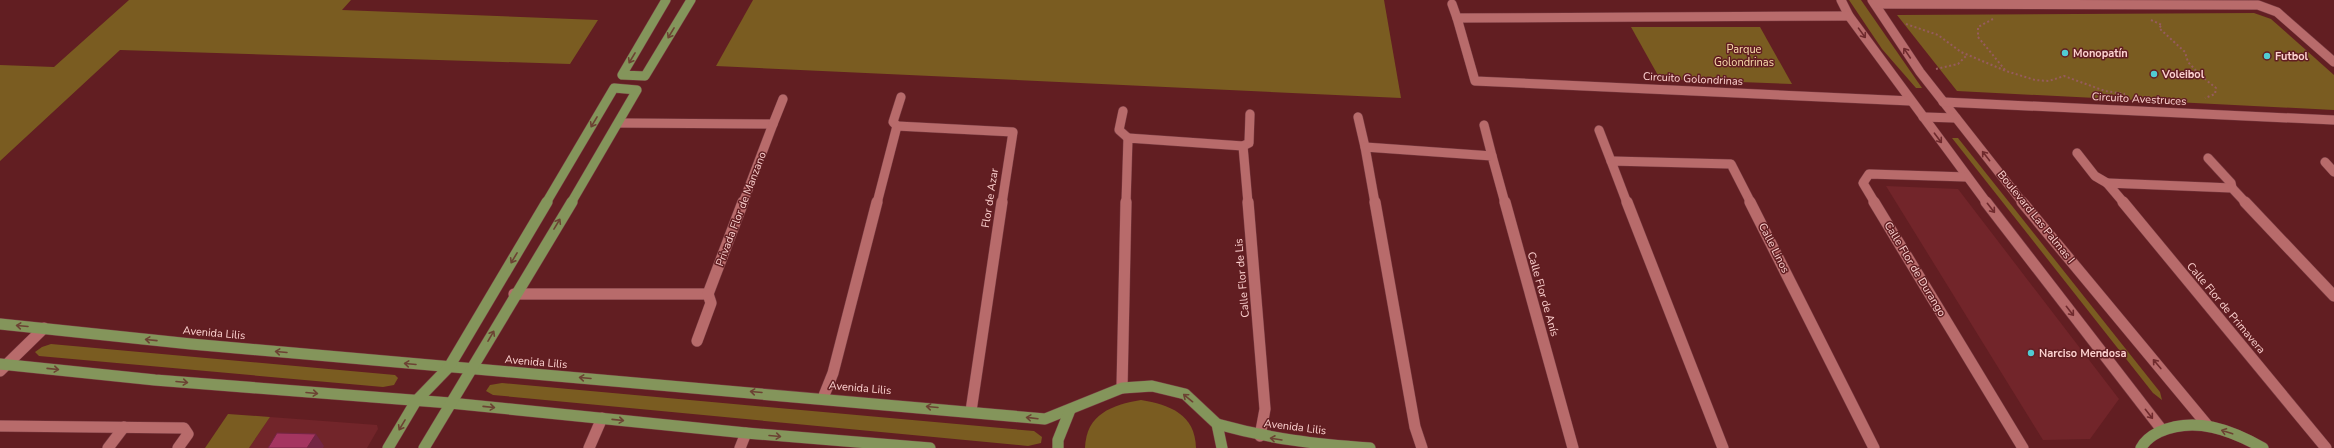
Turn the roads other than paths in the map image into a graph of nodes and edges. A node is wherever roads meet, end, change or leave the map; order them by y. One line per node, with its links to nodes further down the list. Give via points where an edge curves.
1 (666, 0): 2 (main road, via 622,75 645,76)
2 (691, 0)
3 (1841, 0): 8 (street)
4 (2262, 0): 7 (street)
5 (1874, 2): 7 (street, via 2258,4); 16 (street, Boulevard Las Palmas I, one-way to 5)
6 (1452, 4): 9 (street)
7 (2277, 12): 10 (street)
8 (1849, 16): 9 (street); 15 (street, one-way to 15)
9 (1457, 18): 11 (street)
10 (2334, 62)
11 (1475, 81): 12 (street); 15 (street, Circuito Golondrinas)
12 (1477, 91)
13 (901, 97): 26 (street, via 894,122)
14 (783, 99): 24 (street, Privada Flor de Manzano)
15 (1911, 101): 20 (street)
16 (1943, 102): 21 (street, Boulevard Las Palmas I); 22 (street, Circuito Avestruces)
17 (1123, 111): 28 (street, via 1119,130)
18 (1250, 114): 29 (street, Calle Flor de Lis, via 1249,143)
19 (1358, 117): 30 (street)
20 (1923, 117): 21 (street); 37 (street, one-way to 37)
21 (1956, 118): 58 (street, Boulevard Las Palmas I, one-way to 21)
22 (2334, 120)
23 (619, 122): 24 (street); 40 (main road, one-way to 23); 47 (main road, one-way to 47, via 636,90 614,88)
24 (773, 124): 41 (street, Privada Flor de Manzano)
25 (1484, 125): 32 (street, Calle Flor de Anís)
26 (897, 126): 50 (street, via 833,372); 54 (street, Flor de Azar, via 1013,132)
27 (1599, 130): 34 (street)
28 (1128, 138): 29 (street); 49 (street)
29 (1243, 146): 62 (street, Calle Flor de Lis, via 1265,409)
30 (1365, 147): 32 (street); 76 (street, via 1415,427)
31 (2078, 153): 38 (street, Calle Flor de Primavera, via 2096,176)
32 (1492, 156): 63 (street, Calle Flor de Anís)
33 (2208, 158): 39 (street)
34 (1611, 161): 64 (street, Calle Linos, via 1731,164); 65 (street)
35 (2325, 162): 36 (street)
36 (2334, 172)
37 (1967, 177): 60 (street, one-way to 60); 77 (street, Calle Flor de Durango, via 1870,174 1863,183)
38 (2107, 183): 39 (street); 80 (street, Calle Flor de Primavera)
39 (2232, 188): 42 (street)
40 (514, 294): 41 (street); 48 (main road, one-way to 40)
41 (708, 294): 45 (street, Privada Flor de Manzano, via 711,303)
42 (2334, 296)
43 (0, 324): 44 (main road, Avenida Lilis, one-way to 43)
44 (44, 328): 46 (street); 47 (main road, Avenida Lilis, one-way to 44)
45 (697, 341)
46 (2, 366): 51 (main road, one-way to 51)
47 (449, 367): 48 (main road, Avenida Lilis); 51 (main road)
48 (471, 369): 50 (main road, Avenida Lilis, one-way to 48); 52 (main road)
49 (1122, 388): 53 (main road, Avenida Lilis); 56 (main road, Avenida Lilis, one-way to 49, via 1185,394 1152,386)
50 (823, 398): 54 (main road, Avenida Lilis, one-way to 50)
51 (416, 402): 52 (main road); 68 (main road, one-way to 68)
52 (450, 403): 55 (main road, one-way to 55); 69 (main road)
53 (1070, 410): 54 (main road, Avenida Lilis, one-way to 54, via 1045,419); 73 (main road, via 1058,440)
54 (971, 411)
55 (602, 418): 61 (main road, one-way to 61); 70 (street)
56 (1217, 424): 62 (main road, Avenida Lilis); 74 (main road)
57 (0, 426): 59 (street)
58 (2208, 426): 60 (main road, via 2181,424); 79 (main road, one-way to 58, via 2246,438)
59 (124, 427): 66 (street); 67 (street, via 184,428 188,434)
60 (2162, 430): 78 (main road, via 2144,440)
61 (746, 433): 71 (street); 72 (main road, one-way to 72)
62 (1260, 436): 75 (main road, Avenida Lilis, one-way to 62, via 1302,443)
63 (1573, 443)
64 (1873, 444)
65 (1722, 445)
66 (108, 448)
67 (178, 448)
68 (388, 448)
69 (424, 448)
70 (589, 448)
71 (740, 448)
72 (930, 448)
73 (1058, 448)
74 (1222, 448)
75 (1370, 448)
76 (1422, 448)
77 (2023, 448)
78 (2141, 448)
79 (2263, 448)
80 (2326, 448)

